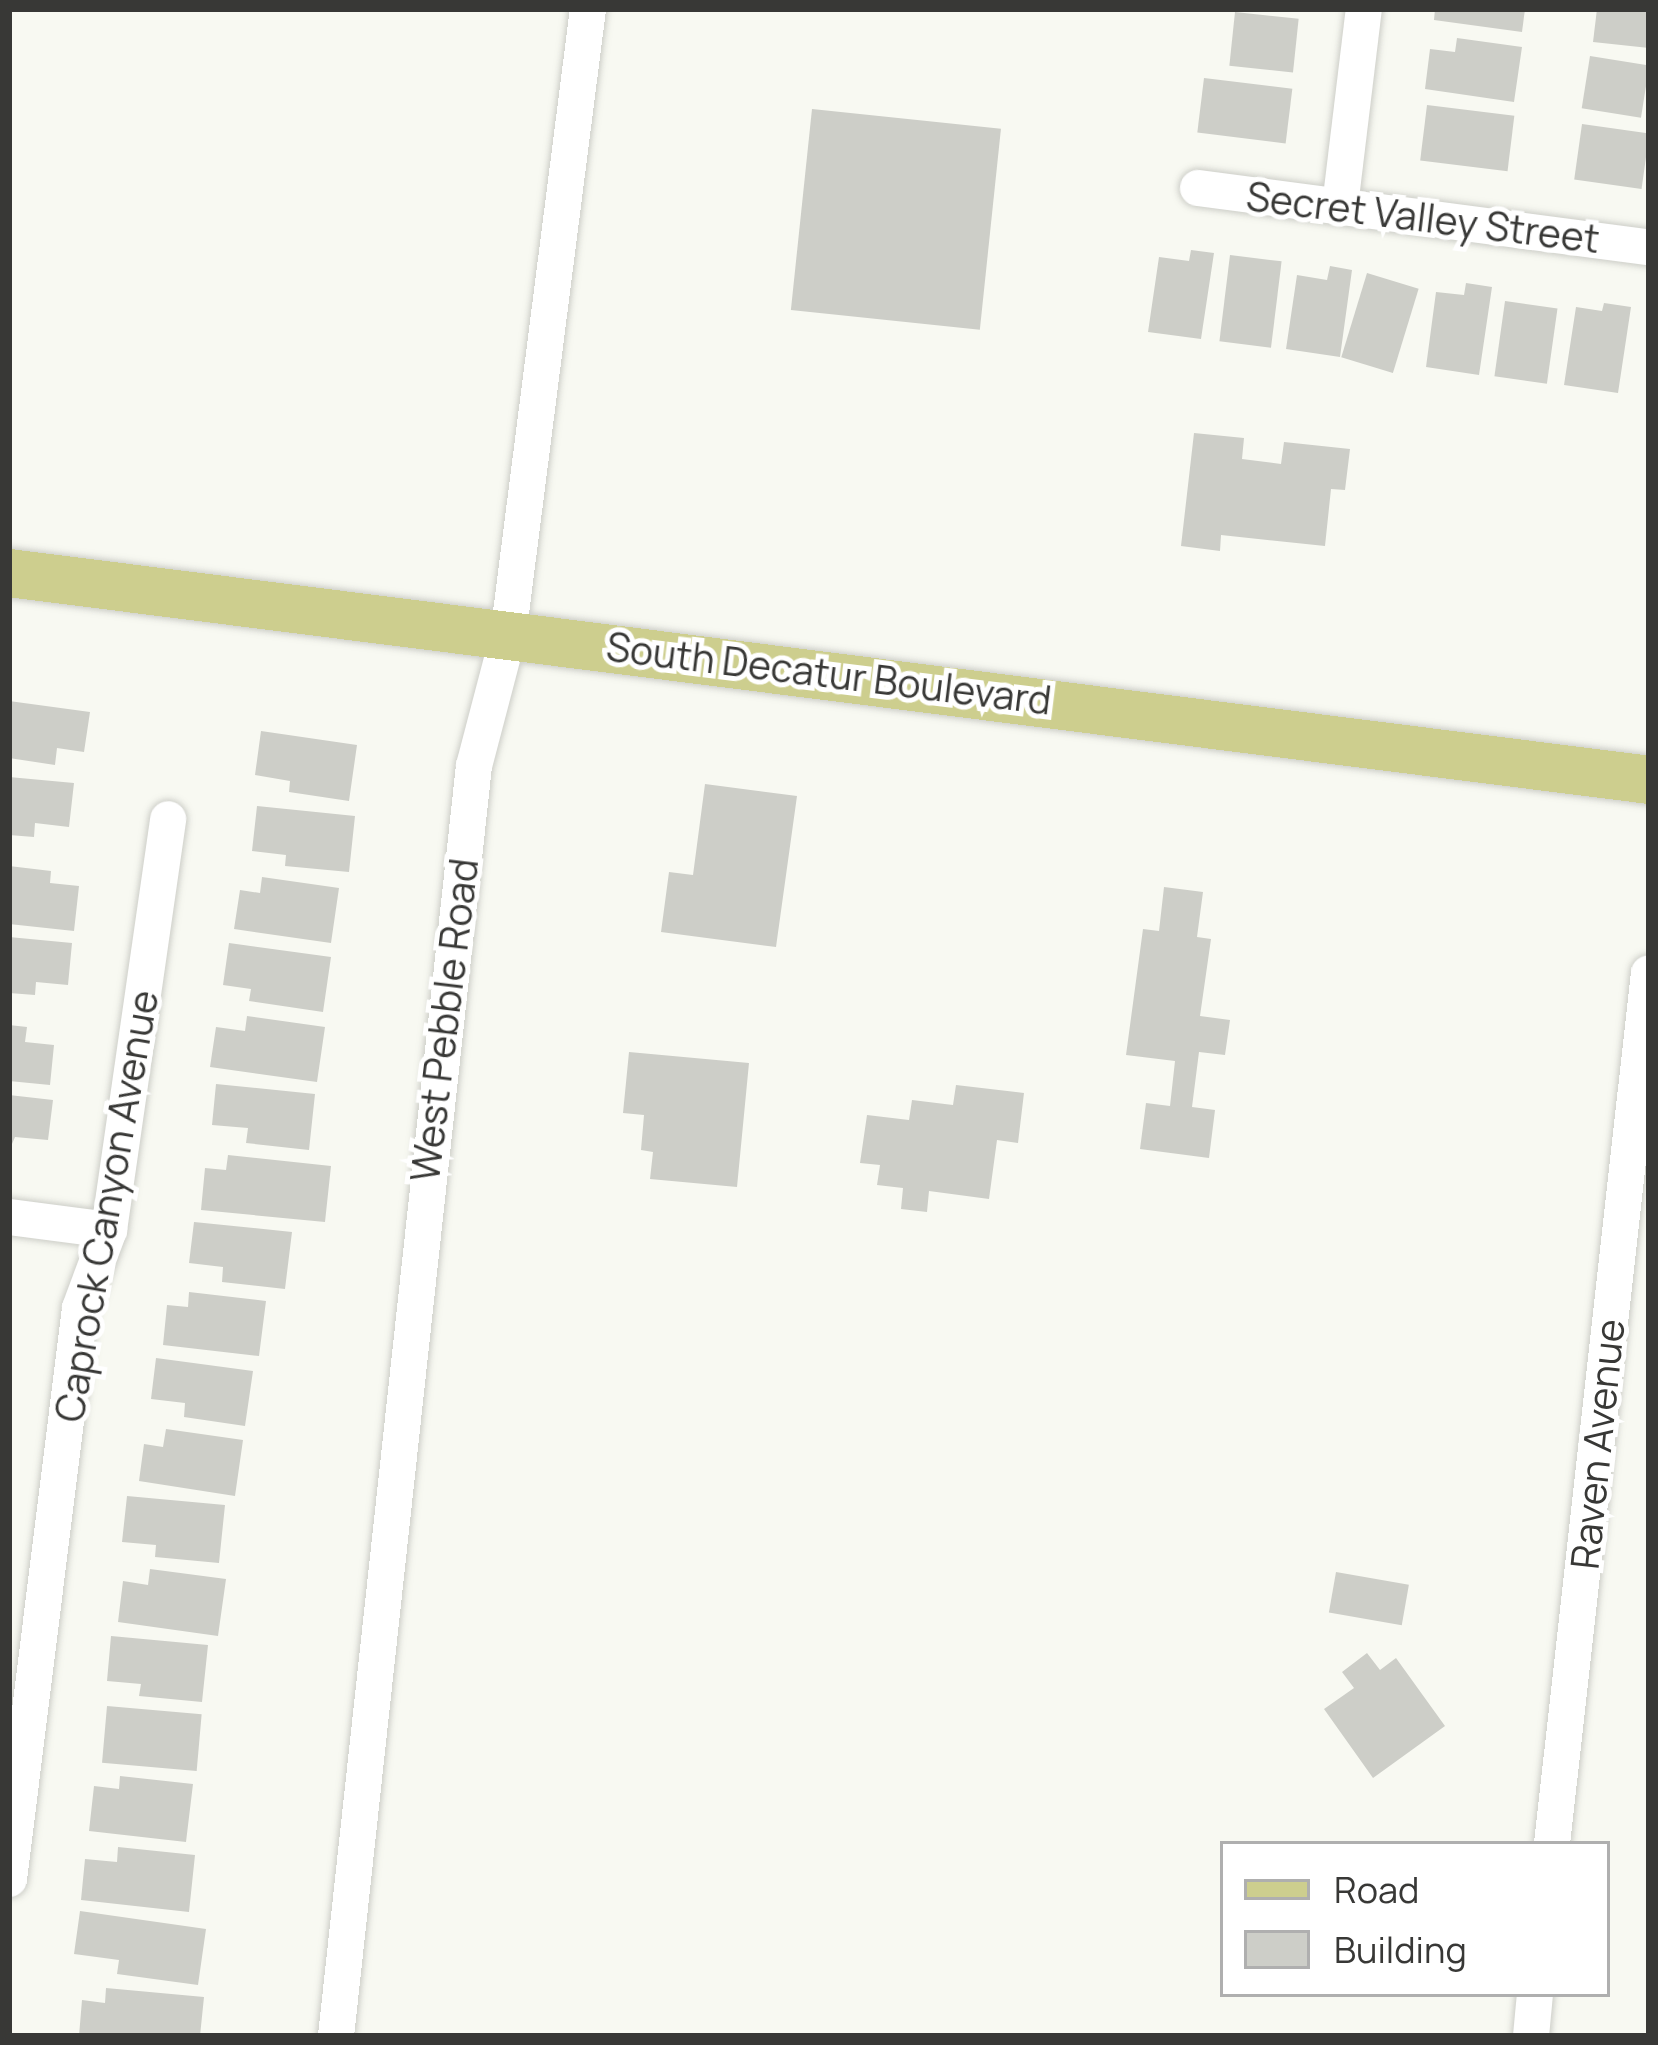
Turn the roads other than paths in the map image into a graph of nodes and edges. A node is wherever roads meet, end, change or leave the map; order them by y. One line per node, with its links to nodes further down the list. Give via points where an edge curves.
1 (588, 9): 7 (street, West Pebble Road)
2 (1364, 9): 4 (street)
3 (1198, 188): 4 (street, Secret Valley Street)
4 (1340, 206): 5 (street, Secret Valley Street)
5 (1649, 247)
6 (9, 573): 7 (main road, South Decatur Boulevard)
7 (508, 636): 8 (main road, South Decatur Boulevard); 17 (street, West Pebble Road, via 474,766)
8 (1649, 780)
9 (168, 819): 12 (street, Caprock Canyon Avenue)
10 (1649, 973): 14 (street, Raven Avenue)
11 (9, 1217): 12 (street)
12 (109, 1230): 13 (street, Caprock Canyon Avenue, via 80,1308)
13 (23, 1652): 15 (street, Caprock Canyon Avenue)
14 (1552, 1841)
15 (9, 1879)
16 (1535, 1997): 18 (street)
17 (336, 2036)
18 (1531, 2036)

